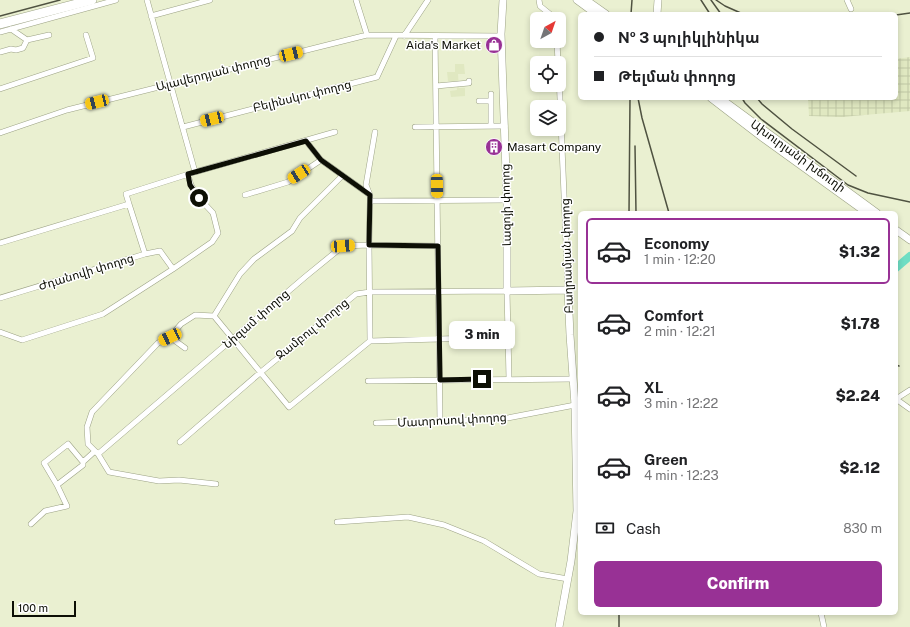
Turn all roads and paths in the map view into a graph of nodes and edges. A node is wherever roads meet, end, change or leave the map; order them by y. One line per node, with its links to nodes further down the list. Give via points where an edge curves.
1 (92, 0): 19 (highway)
2 (116, 0): 20 (street)
3 (147, 0): 18 (street)
4 (210, 0): 18 (street)
5 (356, 0): 24 (street)
6 (428, 0): 26 (street)
7 (503, 0): 28 (street, Լազոյի փողոց)
8 (539, 0): 14 (street, via 540,6)
9 (577, 0): 15 (street)
10 (586, 0): 16 (street)
11 (658, 0): 17 (street)
12 (848, 0): 13 (street)
13 (851, 9)
14 (547, 12)
15 (593, 12)
16 (603, 12)
17 (657, 12)
18 (151, 16): 32 (street)
19 (0, 24)
20 (11, 29): 21 (street); 29 (street)
21 (0, 32)
22 (49, 35): 29 (street)
23 (86, 35): 34 (street, via 93,58)
24 (367, 35): 25 (street, Ալավերդյան փողոց); 32 (street, Ալավերդյան փողոց)
25 (396, 36): 26 (street, Ալավերդյան փողոց); 43 (street, Բելինսկու փողոց, via 377,77)
26 (404, 36): 27 (street, Ալավերդյան փողոց)
27 (435, 36): 28 (street, Ալավերդյան փողոց); 33 (street)
28 (501, 36): 42 (street, Լազոյի փողոց)
29 (27, 40): 30 (street, via 23,48)
30 (0, 52)
31 (469, 81): 33 (street)
32 (170, 83): 43 (street); 48 (street, Ալավերդյան փողոց, via 67,110)
33 (436, 86): 45 (street)
34 (0, 88)
35 (560, 92): 69 (street, Բաղրամյան փողոց)
36 (491, 94): 40 (street)
37 (714, 100): 60 (street, Ախուրյանի խճուղի)
38 (723, 100): 61 (street, Ախուրյանի խճուղի)
39 (479, 101): 40 (street)
40 (491, 101): 41 (street)
41 (491, 126): 42 (street); 45 (street)
42 (505, 126): 57 (street, Լազոյի փողոց)
43 (182, 127): 51 (street)
44 (415, 127): 45 (street)
45 (437, 127): 56 (street)
46 (335, 132): 49 (street)
47 (375, 132): 55 (street, via 366,185)
48 (0, 133)
49 (306, 141): 50 (street); 51 (street)
50 (321, 160): 53 (street); 54 (street, via 288,182)
51 (195, 172): 52 (street)
52 (188, 174): 59 (street, via 126,194); 68 (street, via 190,185 213,214 218,232 212,242)
53 (342, 176): 55 (street); 74 (street, via 300,218 292,231 254,259 240,274)
54 (245, 195)
55 (370, 195): 58 (street)
56 (438, 200): 57 (street); 58 (street); 66 (street)
57 (507, 200): 71 (street, Լազոյի փողոց)
58 (370, 201): 65 (street)
59 (129, 204): 64 (street); 67 (street, Ժդանովի փողոց)
60 (864, 211)
61 (874, 211)
62 (898, 231): 63 (street)
63 (910, 240)
64 (0, 243)
65 (369, 245): 66 (street, Նիզամ փողոց); 72 (street); 78 (street, Նիզամ փողոց, via 343,246)
66 (438, 246): 70 (street)
67 (146, 254): 68 (street, via 160,252); 73 (street, Ժդանովի փողոց)
68 (173, 269): 75 (street, via 103,314 22,340)
69 (568, 290): 71 (street, Ջամբուլ փողոց); 84 (street, Բաղրամյան փողոց)
70 (439, 291): 71 (street, Ջամբուլ փողոց); 72 (street, Ջամբուլ փողոց); 79 (street)
71 (507, 291): 77 (street)
72 (370, 292): 80 (street); 82 (street, Ջամբուլ փողոց, via 356,294)
73 (0, 298)
74 (214, 316): 76 (street, via 195,315 181,324); 78 (street)
75 (0, 332)
76 (170, 337): 81 (street); 95 (street, via 158,343 92,412 87,426 88,444)
77 (508, 337): 79 (street); 83 (street)
78 (233, 338): 82 (street); 95 (street, Նիզամ փողոց)
79 (439, 339): 80 (street); 85 (street)
80 (370, 341): 82 (street, via 289,407)
81 (185, 348)
82 (261, 372): 94 (street, Ջամբուլ փողոց)
83 (509, 379): 84 (street); 85 (street)
84 (573, 379): 90 (street, Բաղրամյան փողոց)
85 (440, 380): 86 (street); 92 (street)
86 (368, 381)
87 (910, 390): 88 (street)
88 (898, 398)
89 (898, 400): 91 (street)
90 (575, 405): 92 (street, Մատրոսով փողոց, via 502,419); 101 (street, Բաղրամյան փողոց, via 577,511)
91 (910, 409)
92 (440, 422): 93 (street, Մատրոսով փողոց)
93 (376, 423)
94 (180, 442)
95 (96, 453): 96 (street, Նիզամ փողոց); 97 (street, via 109,472 159,481 179,480)
96 (83, 462): 98 (street, Նիզամ փողոց, via 83,465); 98 (street, via 68,444 44,463)
97 (216, 484)
98 (57, 485): 100 (street, via 67,506 45,510)
99 (337, 522): 101 (street, via 408,517 444,525 484,541 539,574)
100 (30, 524)
101 (568, 580): 103 (street, Բաղրամյան փողոց)
102 (821, 615): 104 (street)
103 (559, 627)
104 (824, 627)

